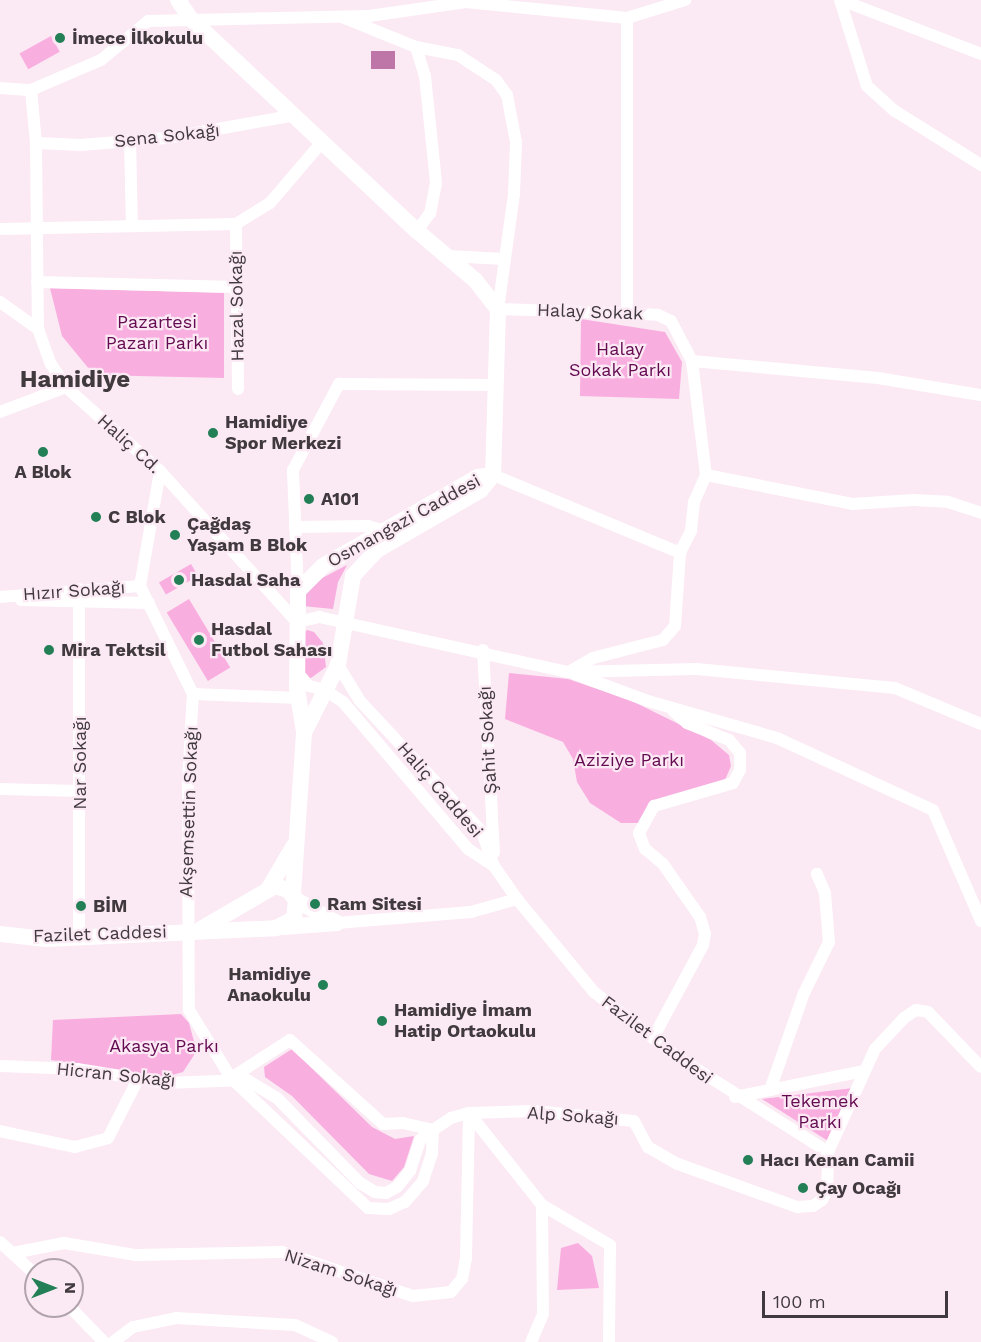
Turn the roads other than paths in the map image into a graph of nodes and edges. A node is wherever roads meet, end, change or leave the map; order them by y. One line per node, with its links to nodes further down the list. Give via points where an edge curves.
1 (178, 0): 6 (street)
2 (194, 0): 6 (street)
3 (685, 0): 7 (street)
4 (841, 0): 9 (street); 16 (street, via 867,86 895,111)
5 (342, 17): 6 (street); 7 (street, via 466,2); 8 (street)
6 (190, 18): 11 (street, via 148,21 101,60); 12 (street)
7 (627, 18): 28 (street)
8 (416, 47): 21 (street, via 425,76 436,183 430,213); 23 (street, via 458,55 496,80 507,96 516,142)
9 (981, 54)
10 (0, 88): 11 (street)
11 (31, 90): 15 (street, Haliç Cd.)
12 (296, 115): 13 (street, Sena Sokağı, via 234,129); 14 (street)
13 (130, 140): 15 (street, Sena Sokağı, via 81,145); 18 (street)
14 (322, 142): 17 (street, via 270,203); 21 (street)
15 (36, 143): 20 (street, Haliç Cd.)
16 (981, 165)
17 (236, 224): 18 (street); 25 (street, Hazal Sokağı)
18 (132, 225): 20 (street)
19 (0, 229): 20 (street)
20 (36, 230): 24 (street, Haliç Cd.)
21 (417, 231): 22 (street)
22 (447, 256): 23 (street); 27 (street, via 488,293)
23 (505, 259): 27 (street)
24 (37, 282): 25 (street); 29 (street, Haliç Cd.)
25 (237, 287): 33 (street, Hazal Sokağı)
26 (0, 302): 29 (street)
27 (498, 309): 28 (street, Halay Sokak); 31 (street)
28 (627, 312): 30 (street, Halay Sokak, via 658,315 671,321)
29 (38, 329): 32 (street, Haliç Cd., via 51,364)
30 (692, 361): 34 (street, via 878,378); 38 (street)
31 (495, 385): 37 (street); 40 (street, via 339,384 293,470)
32 (66, 387): 35 (street); 36 (street, Haliç Cd.)
33 (237, 389)
34 (981, 395)
35 (0, 412)
36 (160, 471): 43 (street, Hızır Sokağı); 48 (street, Haliç Cd.)
37 (493, 475): 41 (street, Osmangazi Caddesi, via 478,477); 42 (street); 49 (street, via 481,490 377,550 360,566 349,590)
38 (706, 475): 39 (street, via 852,504 948,502); 42 (street, via 694,502 691,531)
39 (981, 513)
40 (295, 527): 41 (street, via 368,526); 44 (street)
41 (385, 531): 44 (street, Osmangazi Caddesi, via 314,572)
42 (680, 553): 53 (street, via 675,626 663,640 593,658)
43 (140, 586): 45 (street, Hızır Sokağı); 47 (street, Akşemsettin Sokağı)
44 (298, 591): 48 (street)
45 (79, 595): 46 (street, Hızır Sokağı); 47 (street); 61 (street, Nar Sokağı)
46 (0, 598)
47 (149, 603): 55 (street, Akşemsettin Sokağı)
48 (297, 622): 49 (street, via 319,616); 52 (street)
49 (342, 625): 50 (street); 51 (street)
50 (483, 650): 53 (street); 63 (street, Şahit Sokağı)
51 (338, 665): 54 (street); 63 (street, Haliç Caddesi, via 360,701 482,832)
52 (296, 671): 54 (street, Haliç Caddesi, via 309,686); 56 (street)
53 (568, 672): 57 (street); 58 (street, via 697,669 895,688)
54 (325, 690): 59 (street); 63 (street, Haliç Caddesi, via 353,711 468,849)
55 (193, 694): 56 (street); 71 (street, Akşemsettin Sokağı)
56 (298, 698): 59 (street)
57 (670, 708): 68 (street, via 777,738 933,810); 74 (street, via 687,723 729,740 740,753 740,770 733,783 722,788 654,806 639,833 645,849 663,864 700,917 705,934 703,945)
58 (981, 724)
59 (304, 733): 62 (street)
60 (0, 789): 61 (street)
61 (80, 791): 73 (street, Nar Sokağı)
62 (293, 846): 65 (street); 66 (street)
63 (494, 866): 67 (street, Fazilet Caddesi)
64 (817, 874): 80 (street, via 825,893 829,942 804,993)
65 (264, 892): 66 (street, via 282,887); 70 (street, via 257,914 264,924); 71 (street)
66 (294, 897): 69 (street); 70 (street, via 294,919)
67 (517, 899): 69 (street, via 471,912); 74 (street, Fazilet Caddesi, via 594,992)
68 (981, 921)
69 (337, 923): 70 (street, Fazilet Caddesi)
70 (280, 928): 71 (street, Fazilet Caddesi)
71 (193, 930): 73 (street, Fazilet Caddesi); 78 (street, via 189,1010)
72 (0, 934): 73 (street, Fazilet Caddesi, via 46,939)
73 (79, 937)
74 (653, 1038): 81 (street, Fazilet Caddesi)
75 (0, 1066): 79 (street, Hicran Sokağı, via 77,1069)
76 (981, 1067): 77 (street, Alp Sokağı, via 928,1012 916,1010 886,1032)
77 (864, 1071): 80 (street); 85 (street, Alp Sokağı)
78 (231, 1078): 79 (street, Hicran Sokağı, via 164,1083); 83 (street, via 290,1040 383,1124 403,1123); 83 (street, via 247,1080 277,1098 360,1183 375,1192 386,1193 397,1187 410,1171 420,1140); 83 (street, via 368,1208 389,1209 405,1202 423,1181 432,1154)
79 (138, 1079): 84 (street, via 108,1138 75,1147)
80 (770, 1090): 81 (street)
81 (735, 1097): 85 (street, Fazilet Caddesi)
82 (469, 1113): 83 (street, Alp Sokağı, via 451,1118); 85 (street, Alp Sokağı, via 534,1111 634,1120 648,1147 678,1164 797,1207 813,1206 822,1200); 86 (street); 88 (street, Nizam Sokağı, via 466,1258 462,1279 451,1292 413,1296 282,1252 136,1255 64,1243)
83 (433, 1130)
84 (0, 1131)
85 (828, 1152)
86 (542, 1205): 94 (street, via 543,1314); 95 (street, via 610,1245)
87 (0, 1242): 88 (street)
88 (13, 1253): 89 (street)
89 (24, 1264)
90 (81, 1318): 91 (street)
91 (104, 1342)
92 (112, 1342): 93 (street, via 133,1327 176,1318 295,1325)
93 (332, 1342)
94 (531, 1342)
95 (609, 1342)

